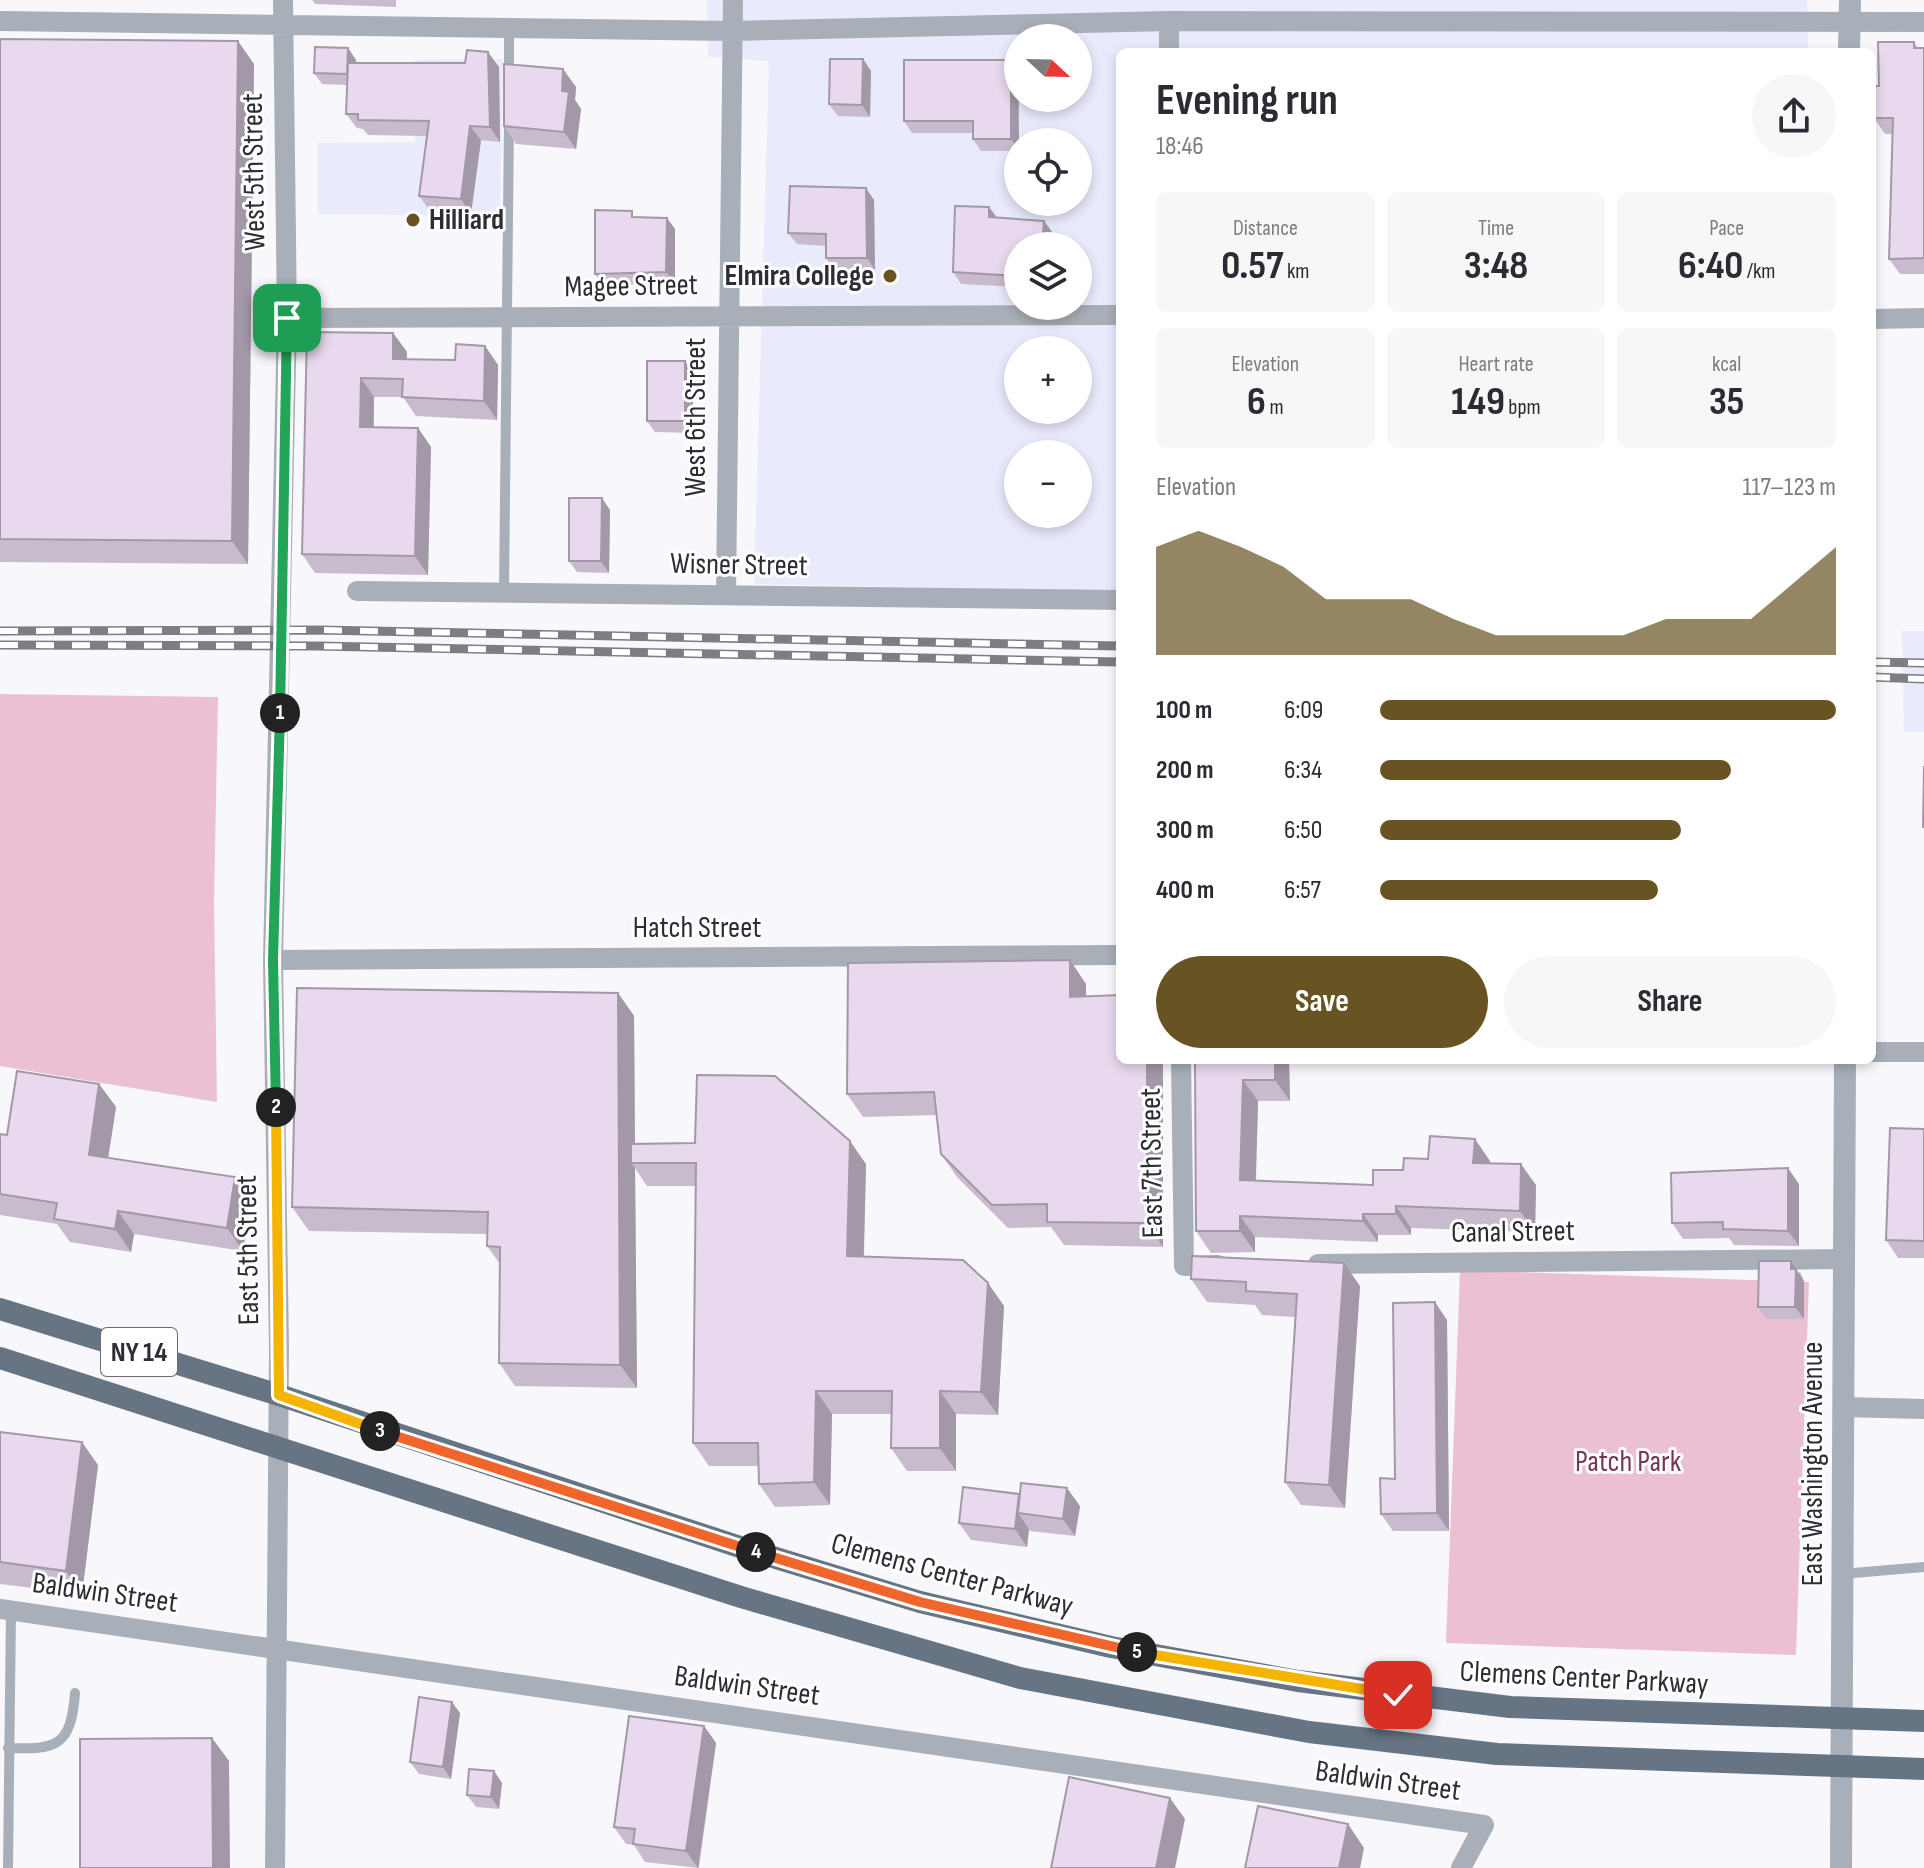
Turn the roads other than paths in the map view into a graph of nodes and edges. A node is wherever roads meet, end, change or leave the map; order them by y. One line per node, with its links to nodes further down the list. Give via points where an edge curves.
1 (283, 0): 7 (street, West 5th Street)
2 (733, 0): 9 (street, West 6th Street)
3 (1850, 11): 5 (street); 6 (street); 11 (street)
4 (0, 21): 7 (street)
5 (1169, 21): 9 (street); 10 (street)
6 (1924, 22)
7 (282, 23): 8 (street); 16 (street, West 5th Street)
8 (509, 27): 9 (street); 12 (lane)
9 (733, 31): 15 (street, West 6th Street)
10 (1169, 48)
11 (1849, 48)
12 (509, 83)
13 (509, 113): 17 (lane)
14 (1116, 315): 15 (street, Magee Street)
15 (727, 316): 17 (street, Magee Street); 22 (street, West 6th Street)
16 (287, 318): 17 (street, Magee Street); 24 (street, West 5th Street)
17 (507, 318): 21 (lane)
18 (1924, 318): 19 (street)
19 (1876, 319)
20 (357, 591): 21 (street, Wisner Street)
21 (504, 592): 22 (street, Wisner Street)
22 (726, 595): 23 (street, Wisner Street)
23 (1116, 600)
24 (282, 631): 26 (street, East 5th Street)
25 (1116, 955): 26 (street, Hatch Street)
26 (273, 960): 36 (street, East 5th Street)
27 (1876, 1052): 28 (street)
28 (1924, 1052)
29 (1181, 1064): 32 (street, East 7th Street, via 1184,1266)
30 (1845, 1064): 31 (street, East Washington Avenue)
31 (1844, 1259): 33 (street, Canal Street); 37 (street, East Washington Avenue)
32 (1246, 1265)
33 (1293, 1265)
34 (0, 1309): 36 (main road, Clemens Center Parkway / NY 14)
35 (0, 1358): 39 (main road, NY 14)
36 (279, 1395): 39 (street, East 5th Street); 45 (main road, Clemens Center Parkway / NY 14, via 875,1588 1111,1647 1298,1681 1510,1707)
37 (1843, 1407): 38 (street); 41 (street, East Washington Avenue)
38 (1924, 1409)
39 (278, 1446): 43 (street, East 5th Street); 48 (main road, NY 14, via 741,1597 1020,1678 1309,1732 1497,1754)
40 (1924, 1567): 41 (lane)
41 (1842, 1574): 45 (street, East Washington Avenue)
42 (5, 1610): 43 (street, Baldwin Street); 47 (lane)
43 (277, 1647): 51 (street, East 5th Street); 52 (street, Baldwin Street, via 1484,1825)
44 (75, 1693): 47 (lane, via 67,1733 55,1745)
45 (1842, 1719): 46 (main road, Clemens Center Parkway / NY 14); 48 (street, East Washington Avenue)
46 (1924, 1721)
47 (8, 1748): 50 (lane)
48 (1841, 1767): 49 (main road, NY 14); 53 (street, East Washington Avenue)
49 (1924, 1769)
50 (8, 1868)
51 (275, 1868)
52 (1461, 1868)
53 (1841, 1868)

